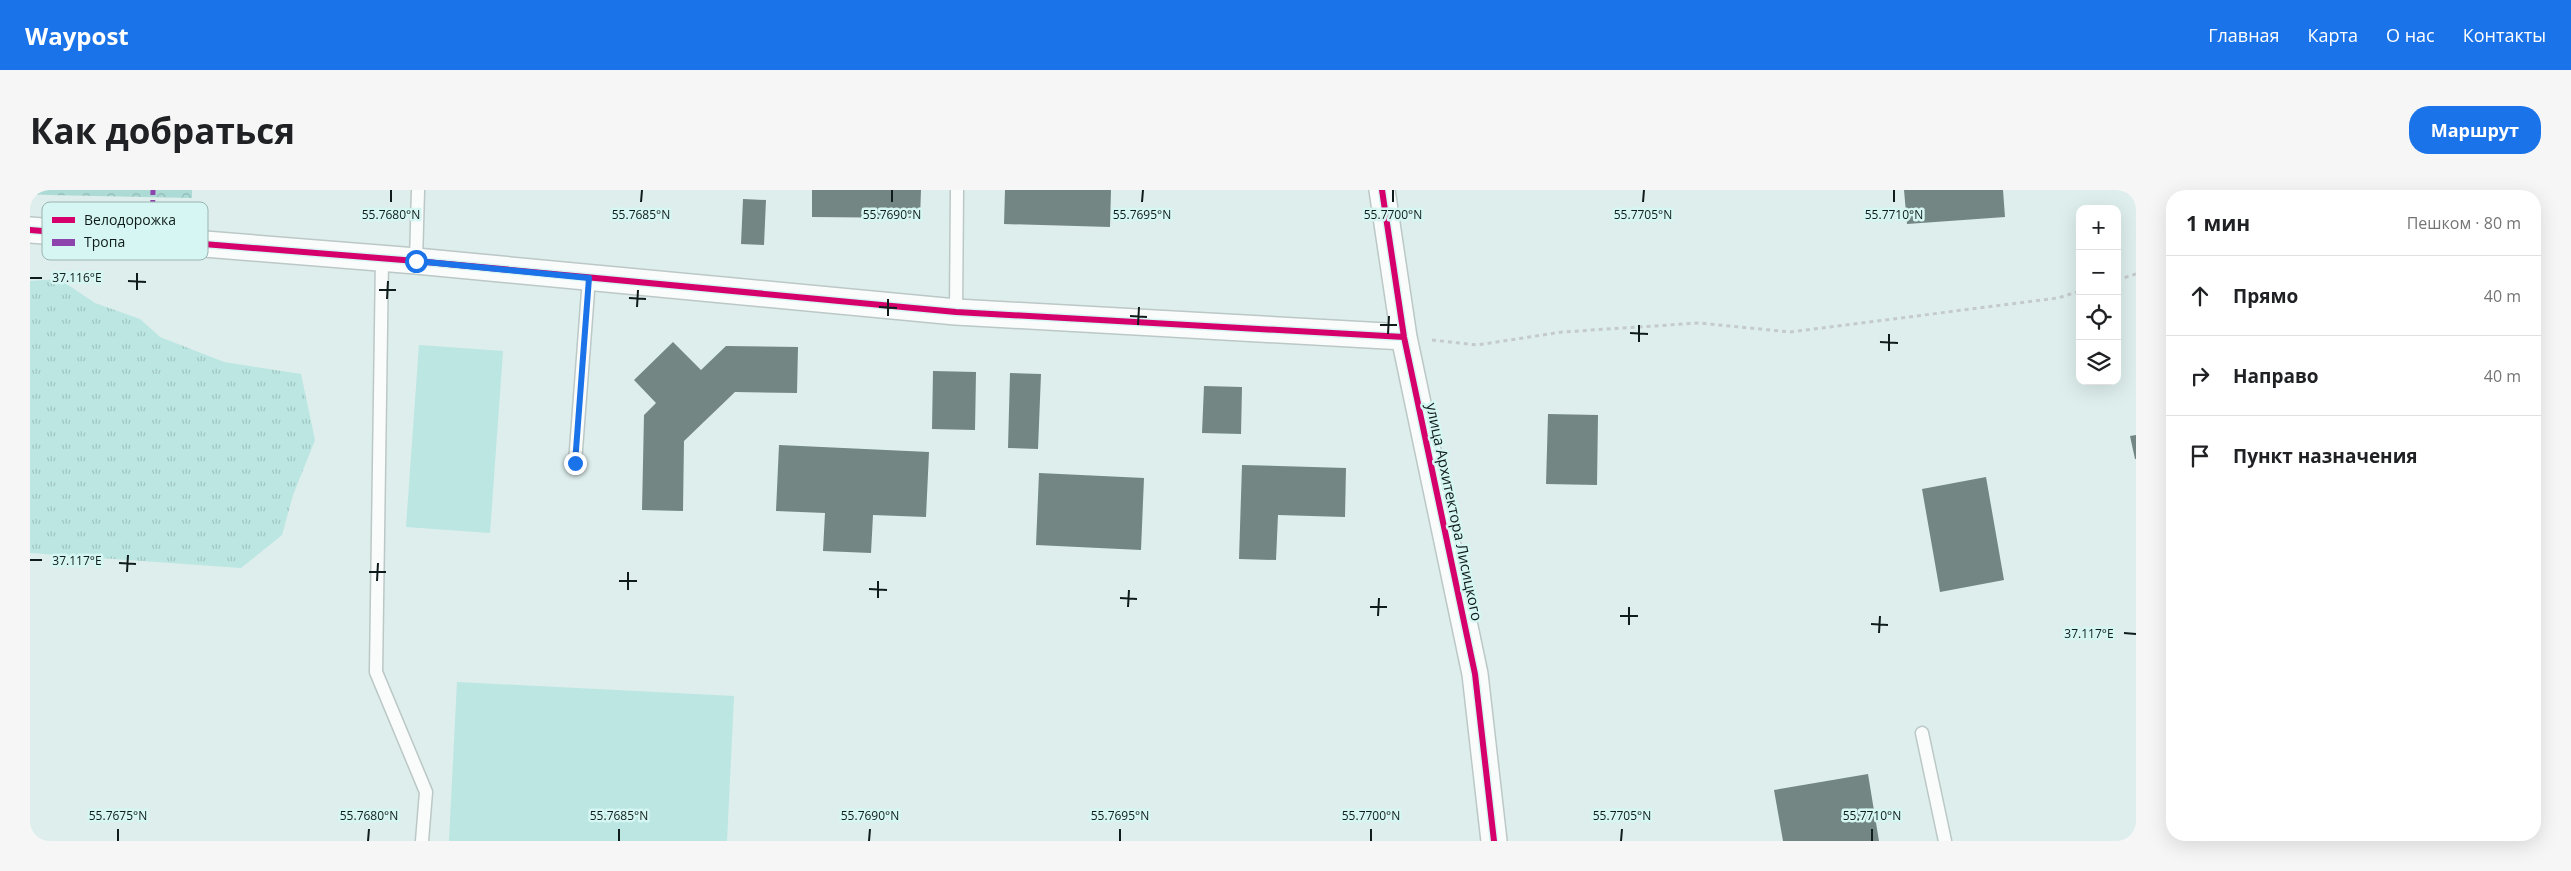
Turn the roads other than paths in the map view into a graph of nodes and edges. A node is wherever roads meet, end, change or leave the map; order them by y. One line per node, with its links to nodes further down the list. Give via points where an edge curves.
1 (418, 190): 6 (lane)
2 (957, 190): 8 (lane)
3 (1382, 190): 9 (street, улица Архитектора Лисицкого)
4 (208, 245): 5 (street)
5 (382, 259): 6 (street); 12 (lane, via 376,672 426,792)
6 (416, 261): 7 (street)
7 (589, 278): 8 (street); 10 (lane)
8 (956, 312): 9 (street)
9 (1404, 337): 13 (street, улица Архитектора Лисицкого, via 1475,674)
10 (575, 463)
11 (1922, 733): 14 (lane)
12 (422, 841)
13 (1494, 841)
14 (1945, 841)

